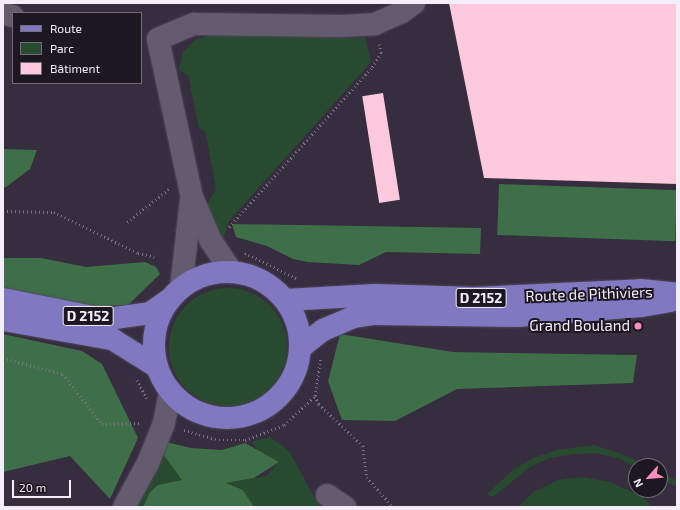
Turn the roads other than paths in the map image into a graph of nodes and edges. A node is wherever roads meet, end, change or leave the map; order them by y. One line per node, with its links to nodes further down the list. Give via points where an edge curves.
1 (414, 3): 2 (street, via 402,12 375,24 194,24)
2 (150, 37): 3 (street)
3 (192, 197): 4 (street, via 211,240); 5 (street)
4 (232, 272): 5 (main road, via 205,275); 9 (main road, via 261,280)
5 (176, 294): 7 (main road, D 2152, via 150,313 114,318 93,317); 12 (main road, via 161,314 155,331 154,349)
6 (677, 294): 9 (main road, Route de Pithiviers / D 2152, via 634,291 482,298 375,295)
7 (3, 299)
8 (677, 299): 11 (main road, Route de Pithiviers / D 2152, via 642,306 517,316 353,316 323,330)
9 (285, 300): 11 (main road, via 299,331)
10 (3, 320): 12 (main road, D 2152, via 112,339)
11 (300, 348): 13 (main road, via 294,376 286,389 275,401 246,416 219,418 205,415 180,401)
12 (157, 366): 13 (main road)
13 (170, 391): 15 (street, via 164,423 148,463)
14 (327, 495): 16 (street)
15 (124, 507)
16 (345, 507)

